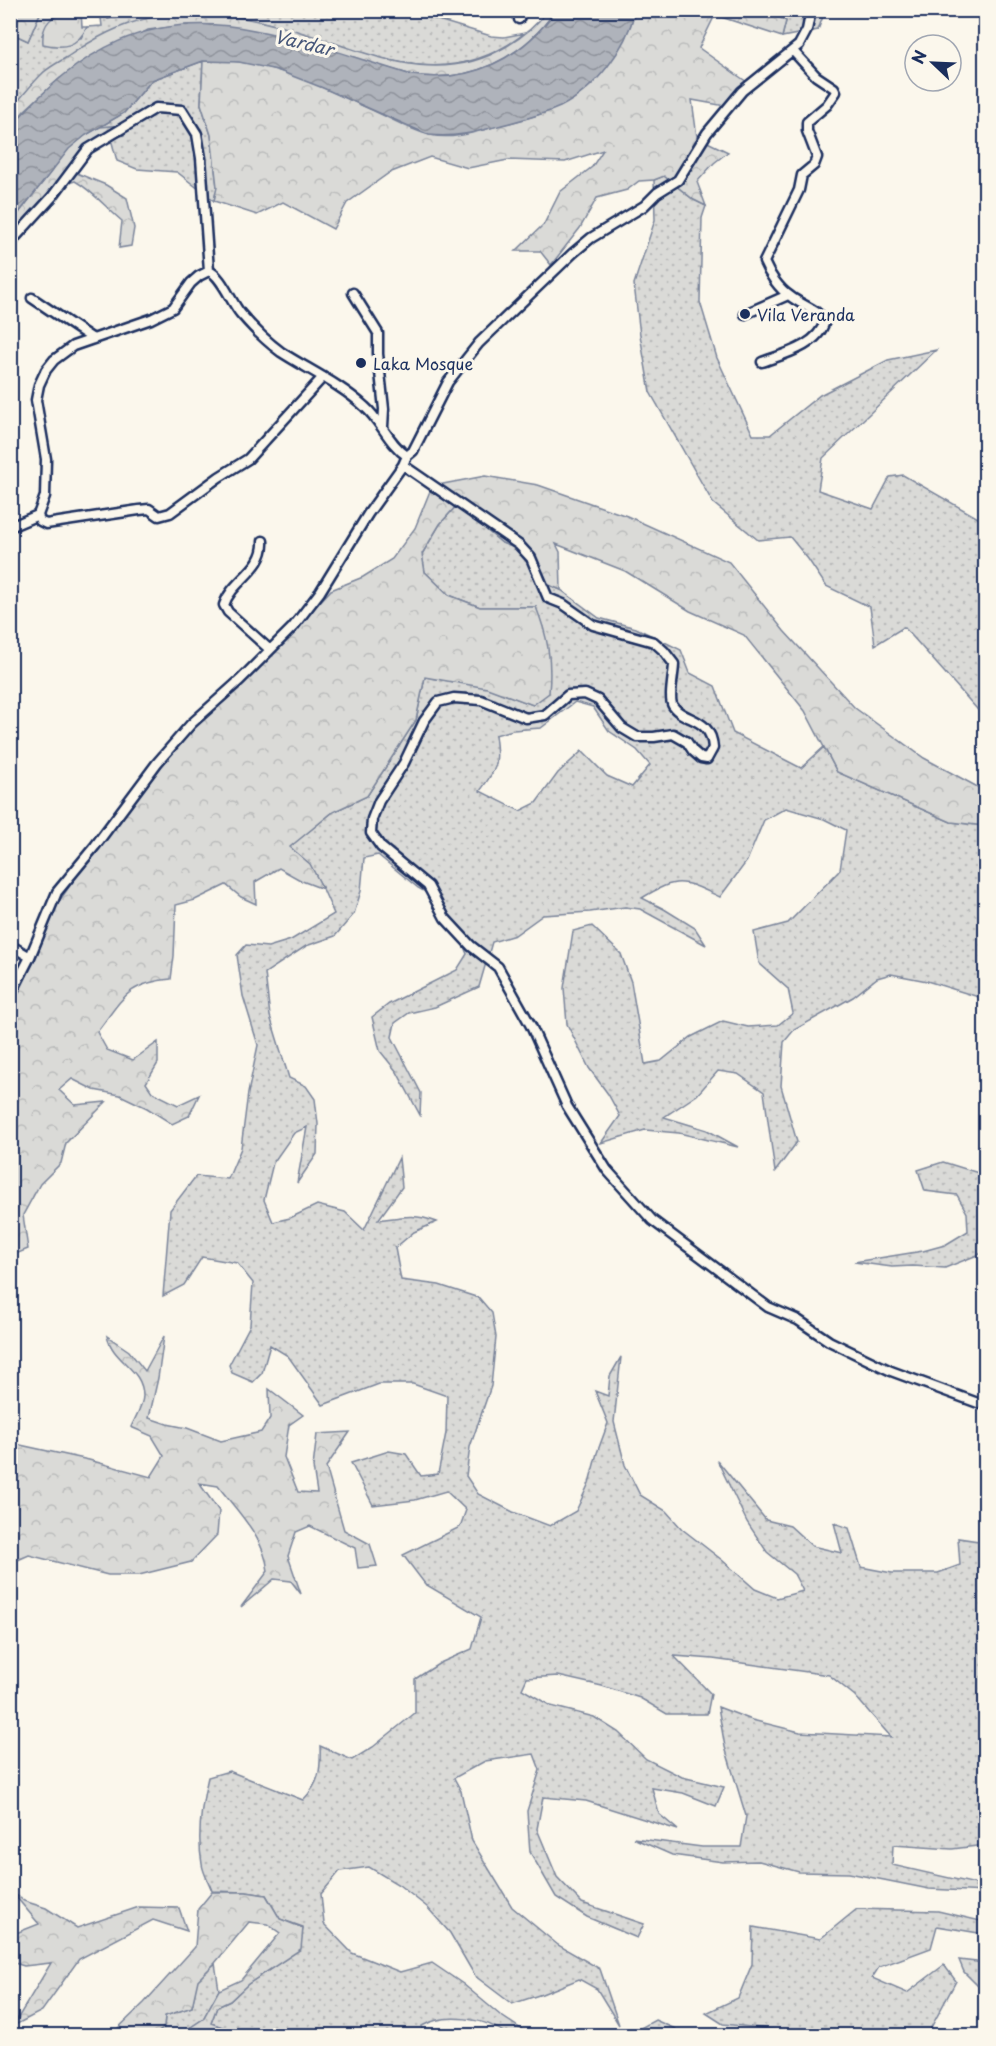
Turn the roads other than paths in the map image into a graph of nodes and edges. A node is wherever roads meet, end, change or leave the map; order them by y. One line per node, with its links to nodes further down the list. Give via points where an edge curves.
1 (811, 10): 2 (street, via 807,30)
2 (794, 51): 6 (street, via 836,92 807,122 818,156 802,176 764,262); 13 (street, via 742,91 707,133 678,180 573,253 479,343 448,382)
3 (10, 243): 4 (street, via 88,149 156,108 182,110 197,134)
4 (209, 271): 9 (street, via 191,283 173,308); 11 (street, via 217,275 236,308 254,328 280,351)
5 (353, 293): 12 (street, via 378,333)
6 (788, 295): 8 (street); 10 (street, via 821,315 824,326 803,346)
7 (32, 298): 9 (street)
8 (745, 314)
9 (93, 339): 15 (street, via 73,346 54,360 37,392 46,459 45,496)
10 (762, 362)
11 (323, 377): 12 (street, via 365,407); 15 (street, via 248,459 165,515 159,516 149,509 46,524)
12 (383, 426): 13 (street)
13 (407, 456): 14 (street)
14 (403, 465): 18 (street, via 320,592 293,627); 22 (street, via 519,545 531,558 548,598 593,625 654,642 664,651 674,664 673,706 698,720 709,733 713,748 707,759 673,734 637,737 622,728 598,700 585,694 568,695 545,715 526,718 481,700 454,698 438,702 424,721 404,763 379,801 371,833 381,847 428,886 445,918 471,946 498,967 531,1026 567,1106 607,1170 652,1220 768,1307 798,1320 828,1341 891,1371)
15 (38, 515): 16 (street)
16 (10, 527)
17 (263, 541): 18 (street, via 260,560 224,604)
18 (269, 649): 20 (street, via 190,724 62,885)
19 (10, 945): 20 (street)
20 (30, 957): 21 (street)
21 (10, 996)
22 (986, 1406)

